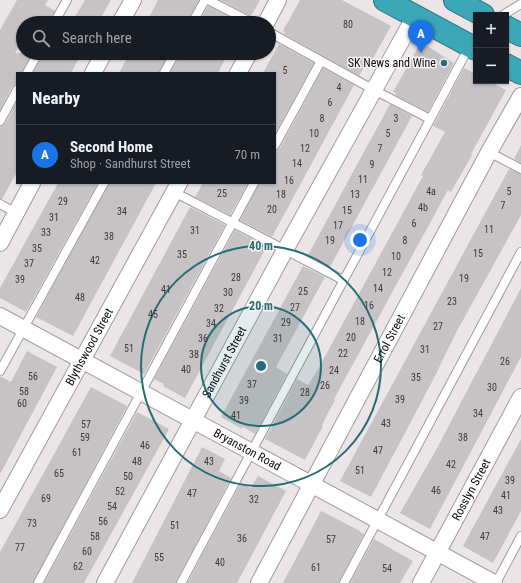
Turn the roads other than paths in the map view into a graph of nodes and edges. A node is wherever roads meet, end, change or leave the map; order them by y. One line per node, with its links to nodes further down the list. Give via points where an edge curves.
1 (67, 0): 11 (lane)
2 (133, 0): 12 (street)
3 (204, 0): 13 (lane)
4 (208, 0): 14 (lane)
5 (278, 0): 15 (street)
6 (385, 0): 16 (highway)
7 (455, 0): 9 (highway)
8 (521, 4): 10 (lane)
9 (477, 12)
10 (509, 12)
11 (58, 16)
12 (124, 16)
13 (196, 16)
14 (239, 16)
15 (270, 16)
16 (415, 16): 20 (highway); 32 (street, Sandhurst Street)
17 (509, 29): 18 (highway)
18 (521, 35)
19 (276, 36): 25 (lane)
20 (473, 47): 35 (lane)
21 (34, 60): 27 (lane)
22 (100, 60): 28 (street)
23 (171, 60): 29 (lane)
24 (245, 60): 30 (street)
25 (321, 61): 32 (lane); 37 (lane)
26 (509, 67): 31 (highway)
27 (27, 72)
28 (94, 72)
29 (165, 72)
30 (239, 72)
31 (521, 73)
32 (374, 90): 35 (lane); 48 (street, Sandhurst Street)
33 (521, 96): 38 (street, Errol Street)
34 (14, 104): 36 (lane)
35 (430, 119): 50 (lane)
36 (0, 122)
37 (276, 143)
38 (489, 152): 39 (lane); 59 (street, Errol Street)
39 (521, 169)
40 (31, 184): 45 (street)
41 (103, 184): 52 (lane)
42 (253, 184): 46 (lane)
43 (177, 185): 46 (lane); 53 (street, Blythswood Street)
44 (0, 204): 45 (lane)
45 (16, 213): 47 (street)
46 (233, 222): 48 (lane); 55 (lane)
47 (0, 243)
48 (285, 250): 50 (lane); 57 (street, Sandhurst Street)
49 (521, 252): 61 (lane)
50 (343, 280): 58 (lane)
51 (0, 316): 52 (street, Bryanston Road)
52 (23, 329): 53 (street, Bryanston Road); 54 (lane)
53 (82, 361): 55 (street, Bryanston Road); 60 (street, Blythswood Street)
54 (0, 371)
55 (141, 392): 57 (street, Bryanston Road); 64 (lane)
56 (521, 397): 63 (street, Rosslyn Street)
57 (193, 420): 58 (street, Bryanston Road); 65 (street, Sandhurst Street)
58 (251, 452): 59 (street, Bryanston Road); 66 (lane)
59 (312, 484): 61 (street, Bryanston Road); 67 (street, Errol Street)
60 (2, 504)
61 (377, 520): 63 (street, Bryanston Road); 68 (lane)
62 (521, 536): 70 (lane)
63 (438, 553): 69 (street, Rosslyn Street); 70 (street, Bryanston Road)
64 (38, 583)
65 (105, 583)
66 (180, 583)
67 (259, 583)
68 (344, 583)
69 (421, 583)
70 (495, 583)

